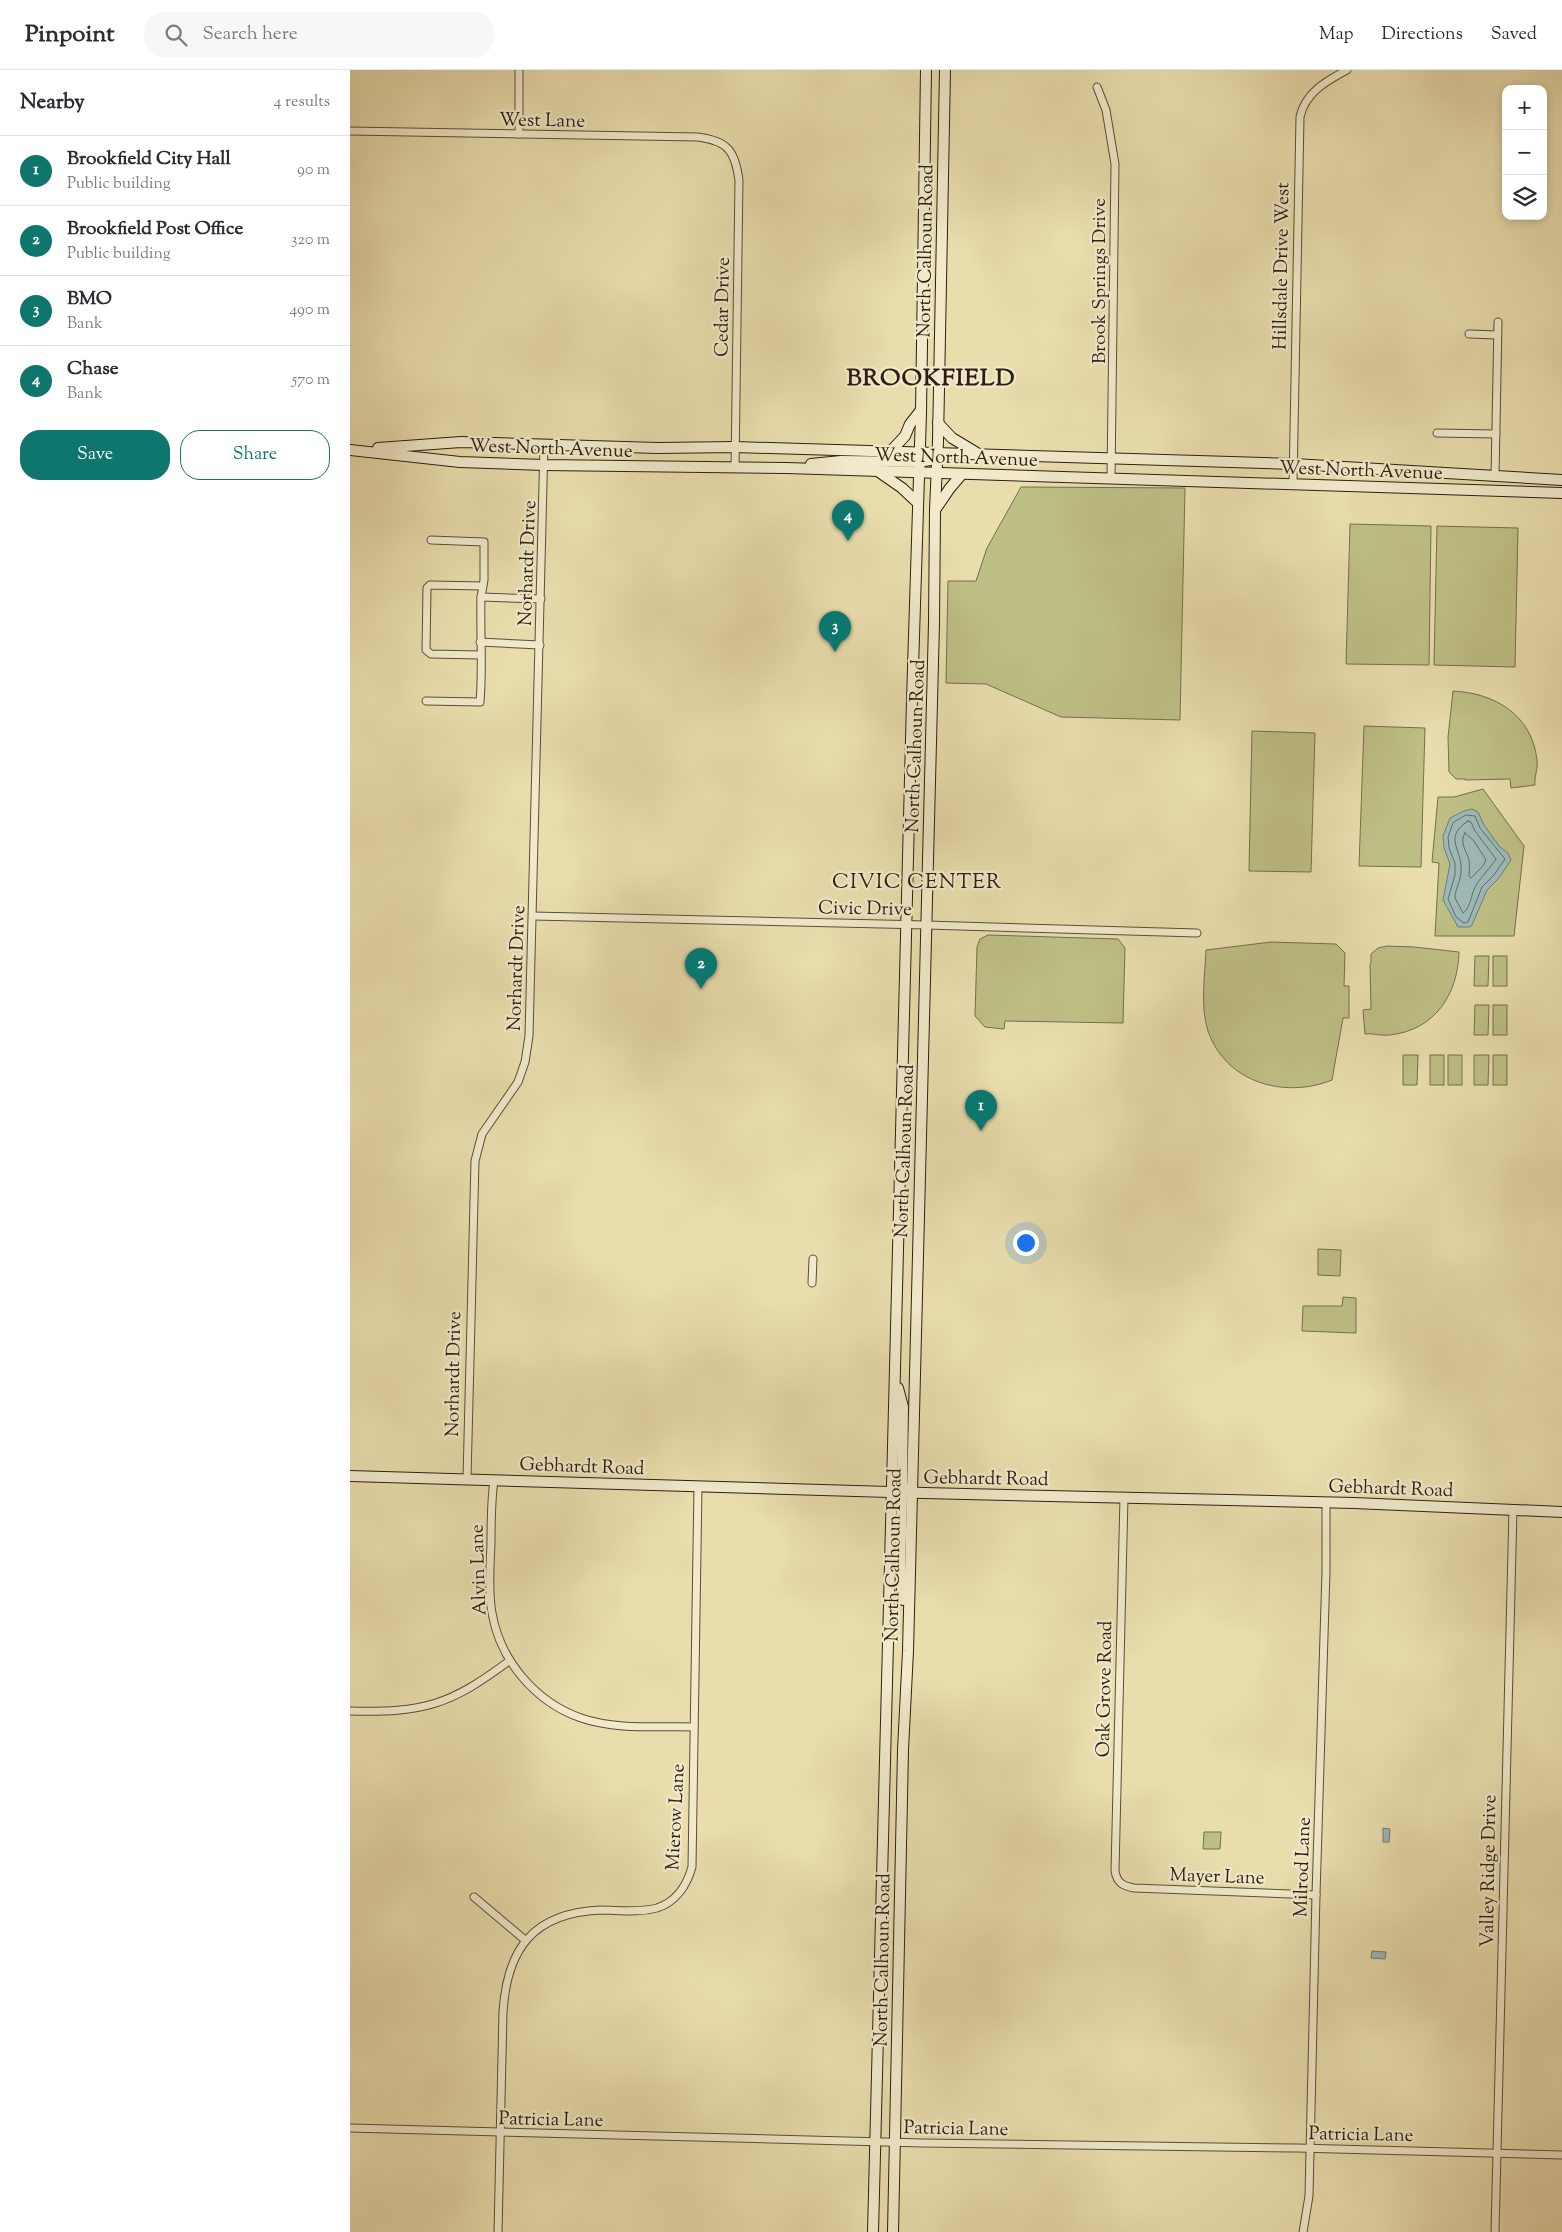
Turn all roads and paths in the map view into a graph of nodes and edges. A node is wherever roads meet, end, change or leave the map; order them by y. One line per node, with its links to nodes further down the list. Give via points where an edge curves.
1 (519, 70): 7 (street)
2 (926, 70): 12 (main road, North Calhoun Road)
3 (945, 70): 13 (main road, North Calhoun Road)
4 (1347, 70): 24 (street, Hillsdale Drive West, via 1306,99 1300,118)
5 (1096, 87): 22 (street, Brook Springs Drive, via 1106,110 1115,164)
6 (350, 131): 7 (street, West Lane)
7 (519, 134): 8 (street, West Lane, via 698,137 717,141)
8 (730, 150): 17 (street, Cedar Drive, via 737,164 739,180)
9 (1498, 322): 11 (street)
10 (1469, 334): 11 (street)
11 (1497, 335): 15 (street)
12 (921, 410): 19 (main road, via 905,436); 23 (main road, North Calhoun Road)
13 (938, 424): 20 (main road, North Calhoun Road); 21 (main road, via 952,438)
14 (1437, 433): 15 (street)
15 (1496, 434): 31 (street)
16 (544, 444): 17 (main road, West North Avenue); 18 (main road, West North Avenue, via 461,442); 25 (street, Norhardt Drive)
17 (735, 447): 19 (main road, West North Avenue); 26 (street, Cedar Drive)
18 (350, 450): 25 (main road, West North Avenue, via 460,462)
19 (890, 452): 23 (main road, West North Avenue)
20 (938, 453): 21 (main road, West North Avenue); 23 (main road, West North Avenue); 29 (main road, North Calhoun Road)
21 (978, 454): 22 (main road, West North Avenue)
22 (1112, 458): 24 (main road, West North Avenue); 32 (street, Brook Springs Drive)
23 (919, 462): 27 (main road, via 841,461); 28 (main road, West North Avenue); 29 (main road, West North Avenue); 36 (main road, North Calhoun Road)
24 (1294, 464): 31 (main road, West North Avenue); 34 (street, Hillsdale Drive West)
25 (544, 465): 26 (main road, West North Avenue); 41 (street, Norhardt Drive)
26 (735, 468): 27 (main road, West North Avenue)
27 (787, 468): 28 (main road, West North Avenue)
28 (878, 471): 36 (main road)
29 (936, 473): 30 (main road, West North Avenue); 37 (main road, North Calhoun Road)
30 (962, 474): 32 (main road, West North Avenue); 37 (main road)
31 (1495, 477): 33 (main road, West North Avenue)
32 (1111, 478): 34 (main road, West North Avenue)
33 (1562, 480)
34 (1293, 484): 35 (main road, West North Avenue)
35 (1562, 493)
36 (918, 503): 47 (main road, North Calhoun Road)
37 (935, 510): 48 (main road, North Calhoun Road)
38 (431, 540): 39 (street, via 484,542)
39 (483, 586): 40 (street); 44 (street, via 430,585 427,588 426,650 430,654)
40 (481, 597): 41 (street); 42 (street)
41 (541, 599): 43 (street, Norhardt Drive)
42 (480, 642): 43 (street); 44 (street)
43 (540, 645): 46 (street, Norhardt Drive)
44 (480, 655): 45 (street, via 483,665 480,702)
45 (426, 701)
46 (533, 916): 47 (street, Civic Drive); 54 (street, Norhardt Drive, via 529,1036 525,1062 518,1082 482,1134 475,1161)
47 (907, 924): 48 (street, Civic Drive); 52 (main road, North Calhoun Road)
48 (926, 924): 49 (street, Civic Drive); 58 (main road, North Calhoun Road)
49 (1197, 933)
50 (813, 1260): 51 (street)
51 (812, 1283)
52 (895, 1377): 57 (main road, North Calhoun Road); 58 (main road, via 903,1407 902,1483 904,1489)
53 (350, 1476): 54 (main road, Gebhardt Road)
54 (467, 1479): 55 (main road, Gebhardt Road)
55 (494, 1480): 56 (main road, Gebhardt Road); 64 (street, Alvin Lane, via 490,1600 498,1637)
56 (698, 1486): 57 (main road, Gebhardt Road); 66 (street, Mierow Lane)
57 (892, 1492): 58 (main road, Gebhardt Road); 63 (main road, via 902,1498 900,1569); 73 (main road, North Calhoun Road)
58 (911, 1493): 59 (main road, Gebhardt Road); 63 (main road, North Calhoun Road)
59 (1124, 1497): 60 (main road, Gebhardt Road); 67 (street, Oak Grove Road, via 1115,1871)
60 (1326, 1502): 61 (main road, Gebhardt Road); 68 (street, Milrod Lane)
61 (1513, 1510): 62 (main road, Gebhardt Road); 76 (street, Valley Ridge Drive)
62 (1562, 1512)
63 (908, 1635): 74 (main road, North Calhoun Road)
64 (509, 1661): 65 (street, via 463,1692 433,1705 396,1712); 66 (street, Alvin Lane, via 541,1695 581,1718 613,1724)
65 (350, 1711)
66 (694, 1726): 70 (street, Mierow Lane, via 692,1867 684,1888 676,1897 658,1907 583,1911 557,1917)
67 (1118, 1882): 68 (street, Mayer Lane, via 1144,1889)
68 (1316, 1895): 75 (street, Milrod Lane)
69 (474, 1897): 70 (street)
70 (525, 1940): 72 (street, Mierow Lane, via 514,1959 505,1992)
71 (350, 2128): 72 (street, Patricia Lane)
72 (502, 2133): 73 (street, Patricia Lane); 78 (street, Mierow Lane)
73 (875, 2142): 74 (street, Patricia Lane); 79 (main road, North Calhoun Road)
74 (895, 2142): 75 (street, Patricia Lane); 80 (main road, North Calhoun Road)
75 (1310, 2149): 76 (street, Patricia Lane); 81 (street, Milrod Lane, via 1309,2196)
76 (1497, 2154): 77 (street, Patricia Lane); 82 (street, Valley Ridge Drive)
77 (1562, 2155)
78 (498, 2232)
79 (873, 2232)
80 (893, 2232)
81 (1303, 2232)
82 (1495, 2232)

